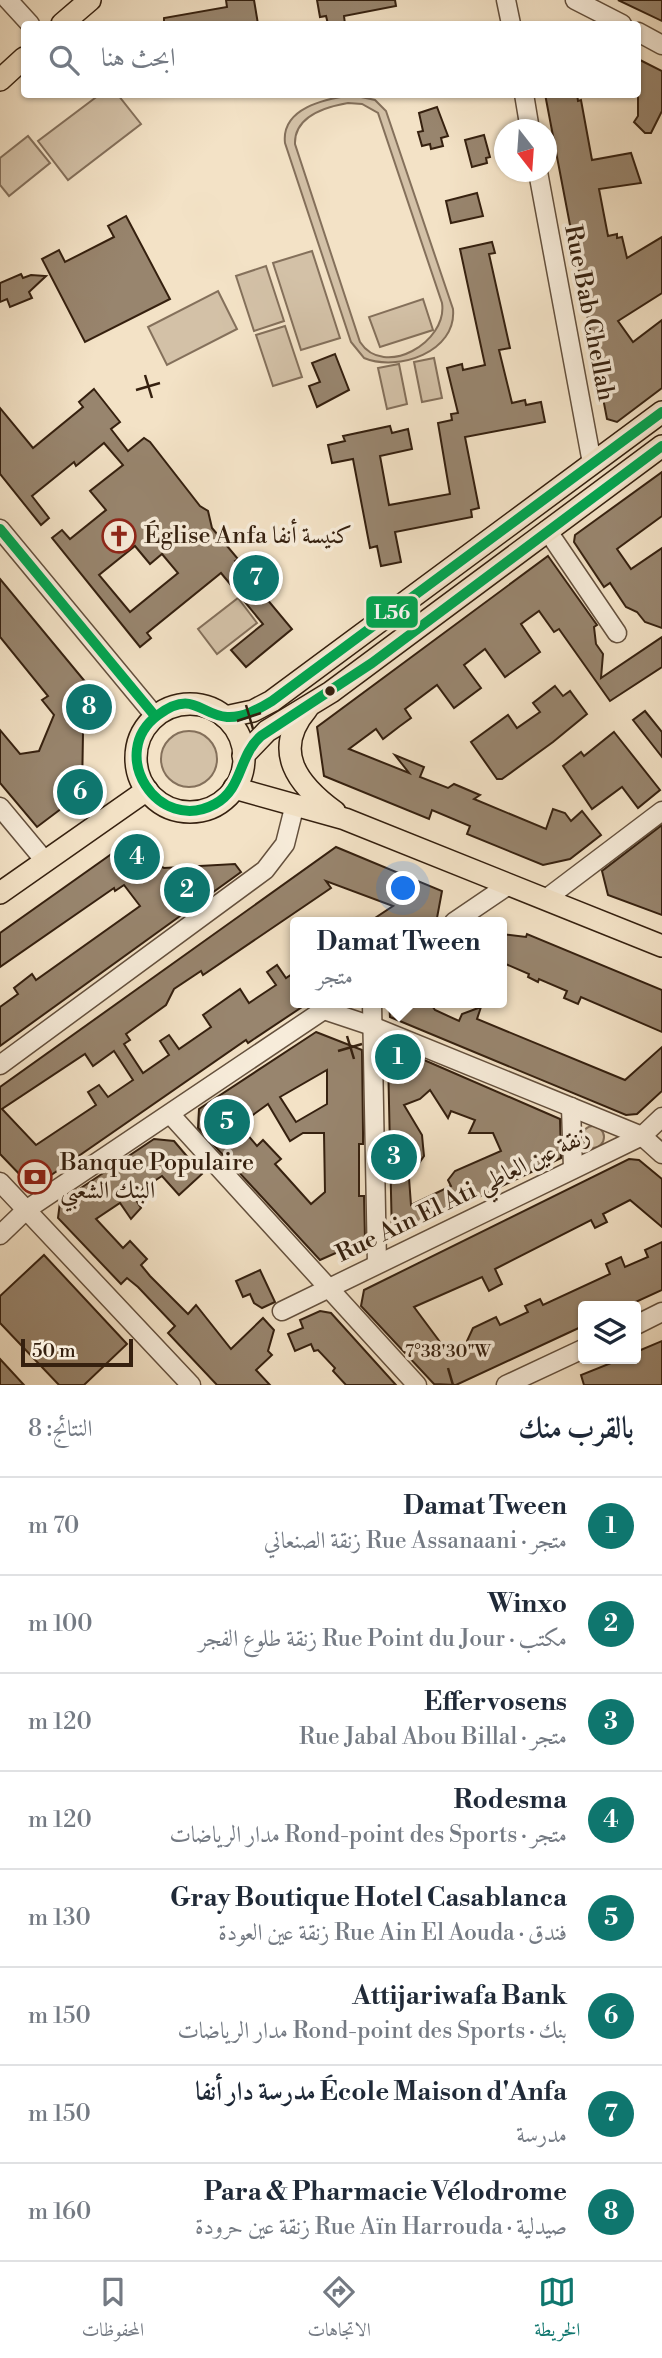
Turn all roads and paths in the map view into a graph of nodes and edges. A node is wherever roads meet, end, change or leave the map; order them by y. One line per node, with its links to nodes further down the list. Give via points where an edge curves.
1 (8, 0): 5 (street)
2 (90, 0): 6 (main road)
3 (506, 0): 7 (street)
4 (575, 0): 8 (street)
5 (27, 21)
6 (66, 21)
7 (510, 21)
8 (616, 21)
9 (641, 34): 10 (street)
10 (662, 45)
11 (21, 61): 12 (main road)
12 (0, 80)
13 (525, 98): 14 (street)
14 (528, 119)
15 (540, 182): 18 (street, Rue Bab Chellah)
16 (662, 412): 18 (main road)
17 (662, 446): 20 (main road)
18 (592, 463): 24 (main road, via 272,701)
19 (0, 529): 23 (street)
20 (547, 530): 21 (street); 22 (main road)
21 (617, 633)
22 (309, 707): 25 (main road, via 267,731); 31 (main road, via 290,739 291,761 301,781)
23 (155, 716): 24 (main road, via 191,704); 27 (main road, via 136,750 138,771)
24 (225, 717): 25 (main road, via 239,736)
25 (243, 756): 26 (main road)
26 (234, 788): 27 (main road, via 216,804 193,811 169,807); 28 (main road)
27 (147, 790): 32 (main road)
28 (295, 804): 31 (main road); 42 (street, via 285,844 274,862)
29 (0, 807): 32 (street)
30 (662, 811): 35 (street)
31 (345, 819): 33 (main road)
32 (45, 861): 34 (main road)
33 (510, 884): 35 (main road); 36 (street)
34 (0, 893)
35 (547, 898): 37 (main road)
36 (461, 917)
37 (662, 946)
38 (326, 1008): 44 (street)
39 (333, 1008): 41 (street)
40 (372, 1008): 41 (street)
41 (372, 1026): 43 (street); 52 (street)
42 (0, 1065)
43 (571, 1107): 46 (street); 48 (street)
44 (170, 1114): 50 (street); 53 (street)
45 (662, 1117): 46 (street, Rue Ain El Ati زنقة عين العاطي)
46 (642, 1136): 47 (street); 48 (street, Rue Ain El Ati زنقة عين العاطي)
47 (662, 1154)
48 (573, 1170): 52 (street, Rue Ain El Ati زنقة عين العاطي)
49 (0, 1182): 50 (street)
50 (26, 1210): 51 (street); 59 (street)
51 (0, 1235)
52 (377, 1264): 53 (street, Rue Ain El Ati زنقة عين العاطي)
53 (328, 1288): 54 (street, Rue Ain El Ati زنقة عين العاطي); 60 (street)
54 (282, 1311)
55 (662, 1312): 56 (street)
56 (641, 1322)
57 (578, 1351): 58 (street)
58 (544, 1368): 61 (street); 62 (street)
59 (191, 1385)
60 (417, 1385)
61 (506, 1385)
62 (552, 1385)

